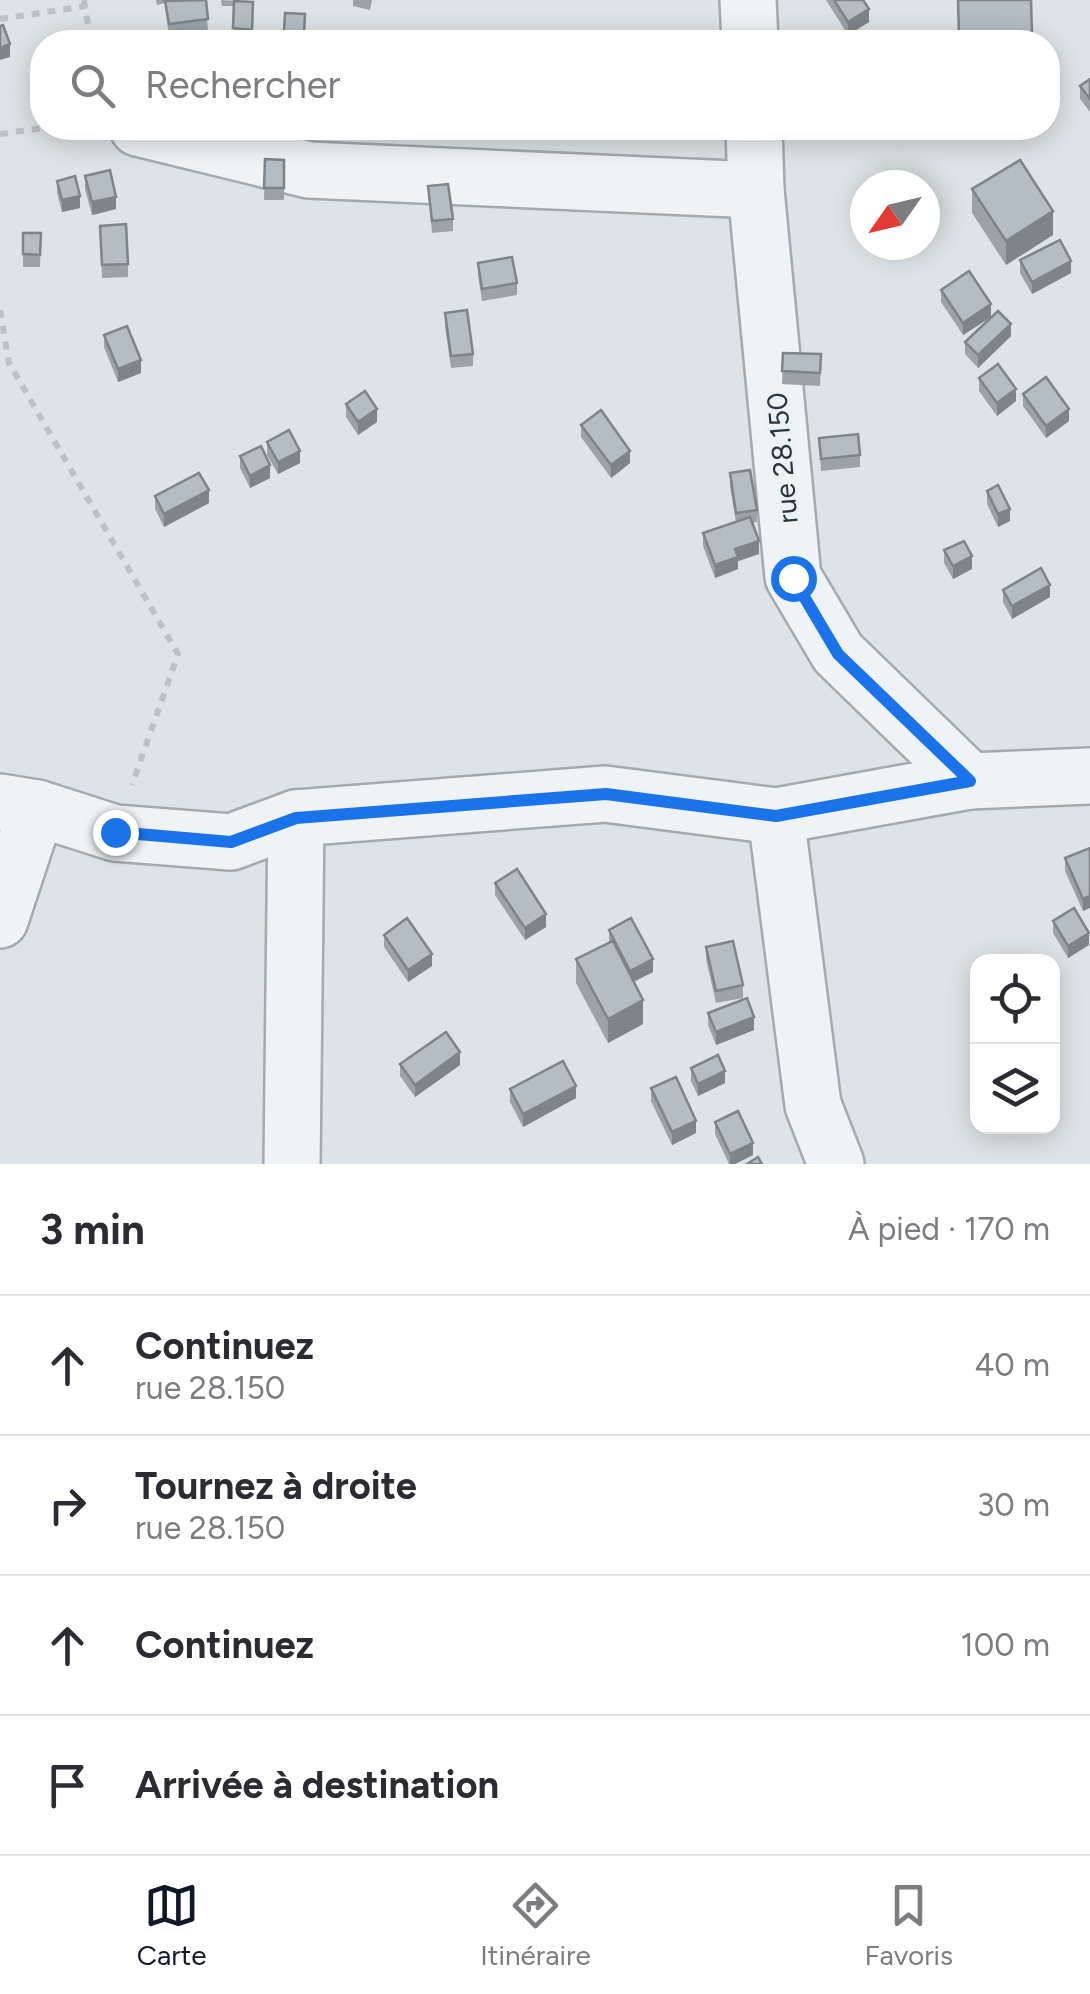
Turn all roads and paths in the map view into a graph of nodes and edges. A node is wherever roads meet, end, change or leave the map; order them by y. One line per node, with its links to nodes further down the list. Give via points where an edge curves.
1 (748, 0): 5 (street)
2 (85, 3): 3 (path); 4 (path)
3 (0, 19)
4 (90, 30)
5 (749, 30)
6 (30, 130): 7 (path)
7 (0, 134)
8 (187, 140): 10 (street, via 309,170)
9 (754, 140): 10 (street, rue 28.150)
10 (756, 190): 13 (street, rue 28.150, via 793,578 838,654)
11 (0, 310): 17 (path, via 9,363 178,654)
12 (1090, 776): 13 (street)
13 (970, 781): 15 (street)
14 (18, 805): 17 (street); 18 (street)
15 (776, 816): 16 (street, via 606,794); 20 (street, via 813,1105)
16 (296, 818): 17 (street, via 231,842); 19 (street)
17 (115, 832)
18 (0, 920)
19 (292, 1164)
20 (836, 1164)

